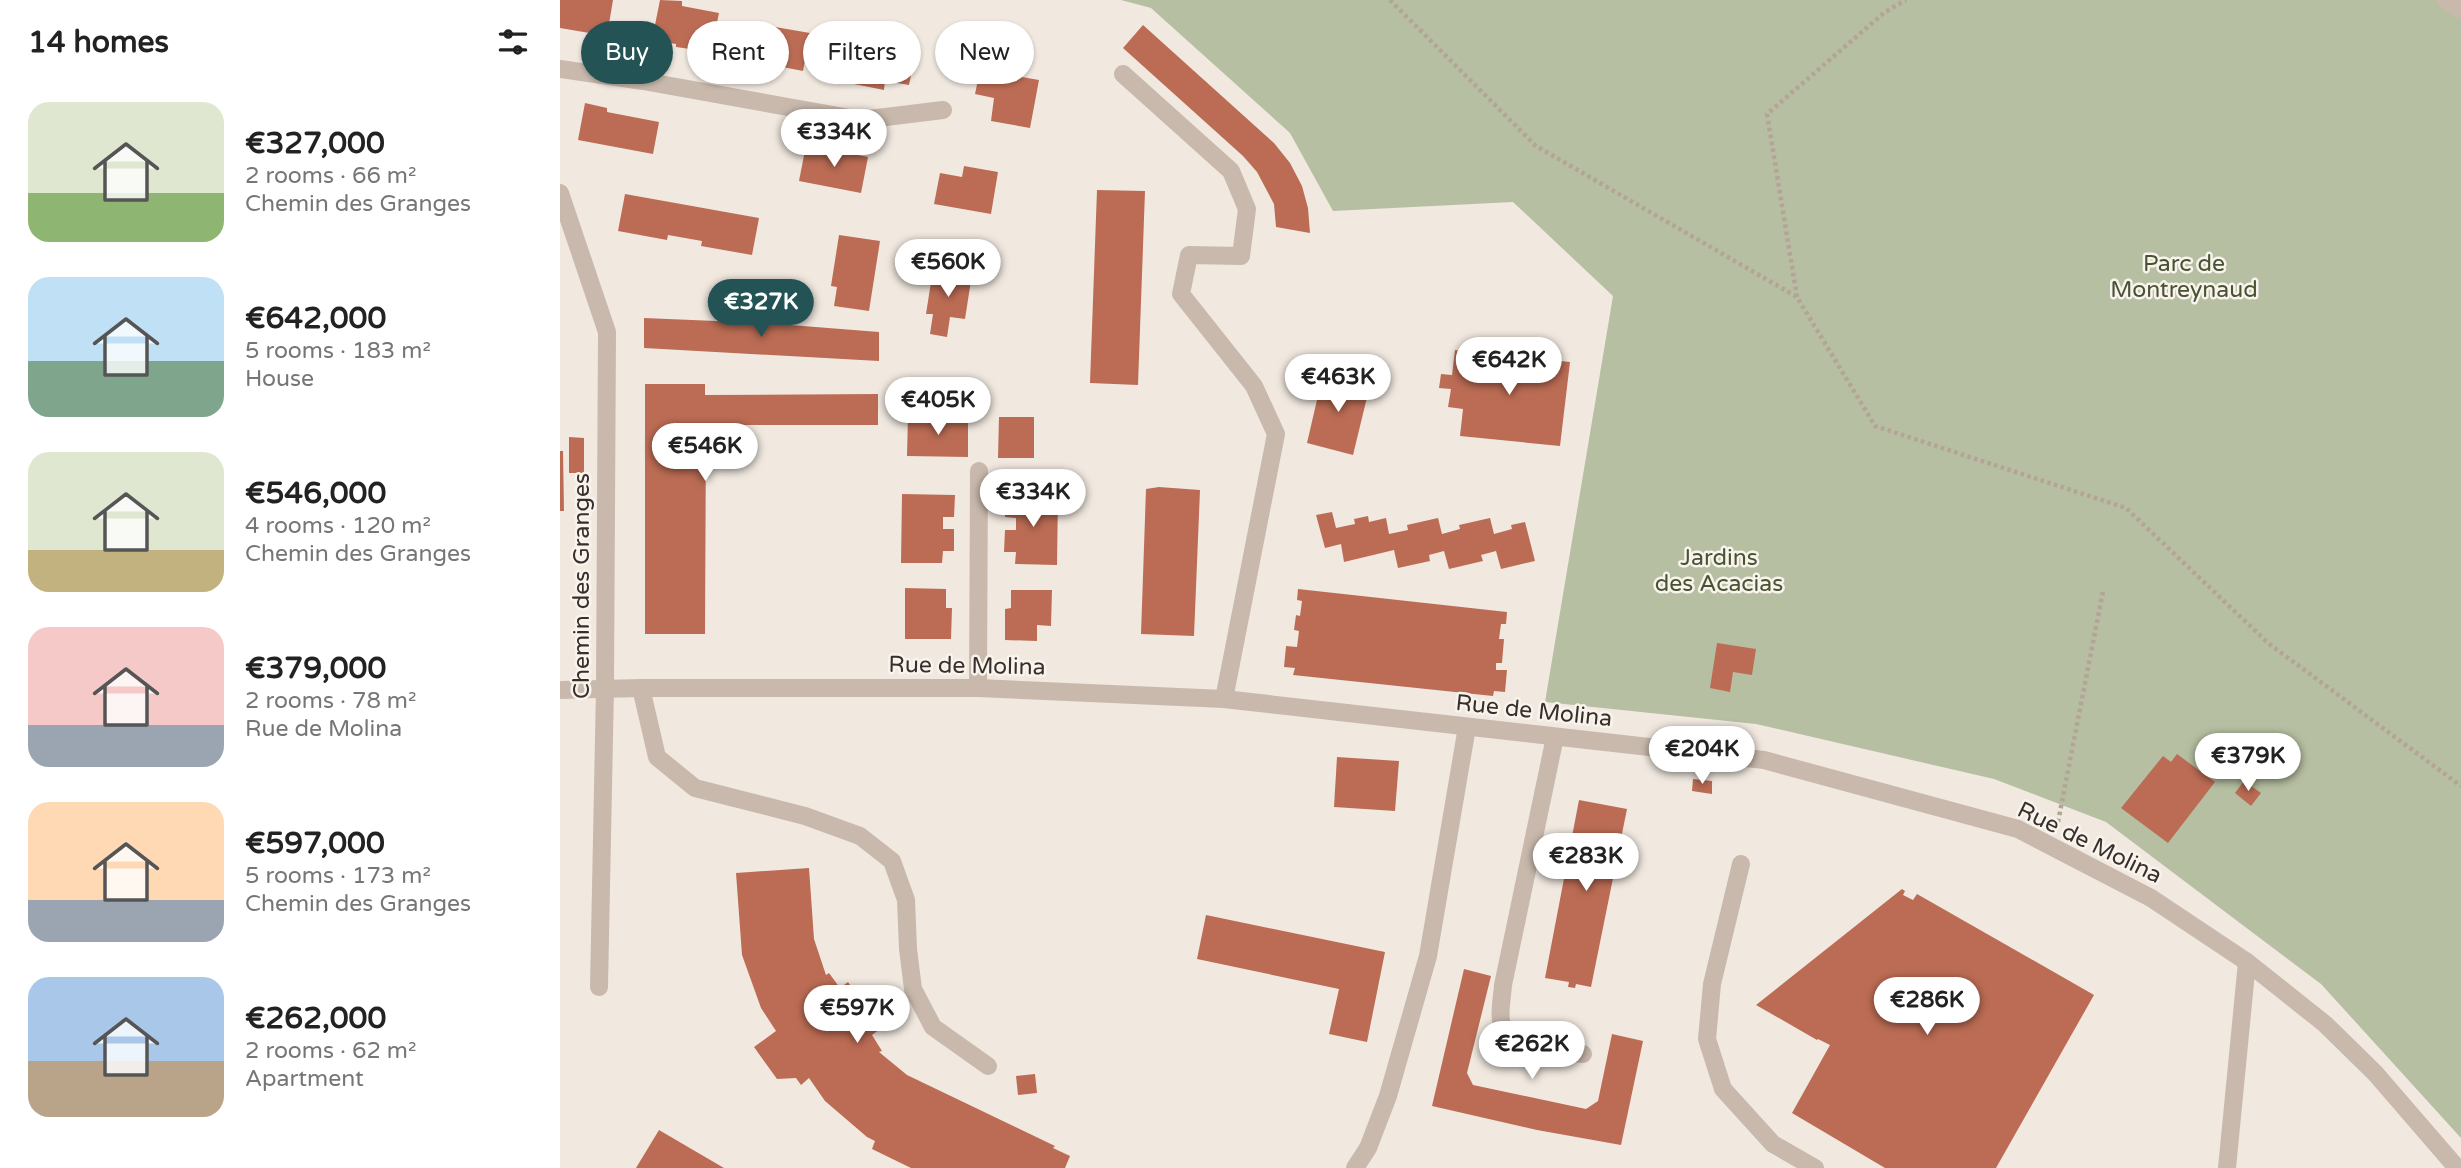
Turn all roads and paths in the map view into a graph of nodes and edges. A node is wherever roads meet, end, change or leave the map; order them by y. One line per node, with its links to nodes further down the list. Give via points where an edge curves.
1 (1390, 0): 9 (path, via 1536,146)
2 (1906, 0): 9 (path, via 1885,12 1767,114)
3 (2446, 0): 4 (street)
4 (2461, 10)
5 (560, 69): 7 (street, via 861,120)
6 (1123, 74): 16 (street, via 1231,171 1247,209 1241,256 1189,254 1181,294 1254,386 1276,434)
7 (943, 110)
8 (560, 193): 12 (street, Chemin des Granges, via 607,332)
9 (1797, 297): 19 (path, via 1875,426 2126,508 2268,643)
10 (979, 471): 14 (street)
11 (2103, 591): 20 (path)
12 (605, 688): 13 (street, Rue de Molina); 15 (street, Rue de Molina); 23 (street, Chemin des Granges)
13 (641, 688): 14 (street, Rue de Molina); 25 (street, via 657,757 695,789 805,816 860,835 892,861 906,900 913,989 933,1027)
14 (978, 688): 16 (street, Rue de Molina)
15 (560, 690)
16 (1224, 699): 17 (street, Rue de Molina)
17 (1467, 727): 18 (street, Rue de Molina); 26 (street, via 1428,956 1388,1096 1368,1148)
18 (1555, 737): 20 (street, Rue de Molina, via 1764,760 2018,829); 24 (street, via 1500,1012 1505,1035 1516,1045)
19 (2461, 786)
20 (2053, 847): 22 (street, Rue de Molina, via 2151,898)
21 (1741, 864): 27 (street, via 1712,984 1707,1039 1723,1089 1773,1144)
22 (2247, 962): 28 (street); 29 (street, Rue de Molina, via 2343,1040)
23 (599, 987)
24 (1583, 1054)
25 (988, 1066)
26 (1354, 1168)
27 (1815, 1168)
28 (2227, 1168)
29 (2457, 1168)

